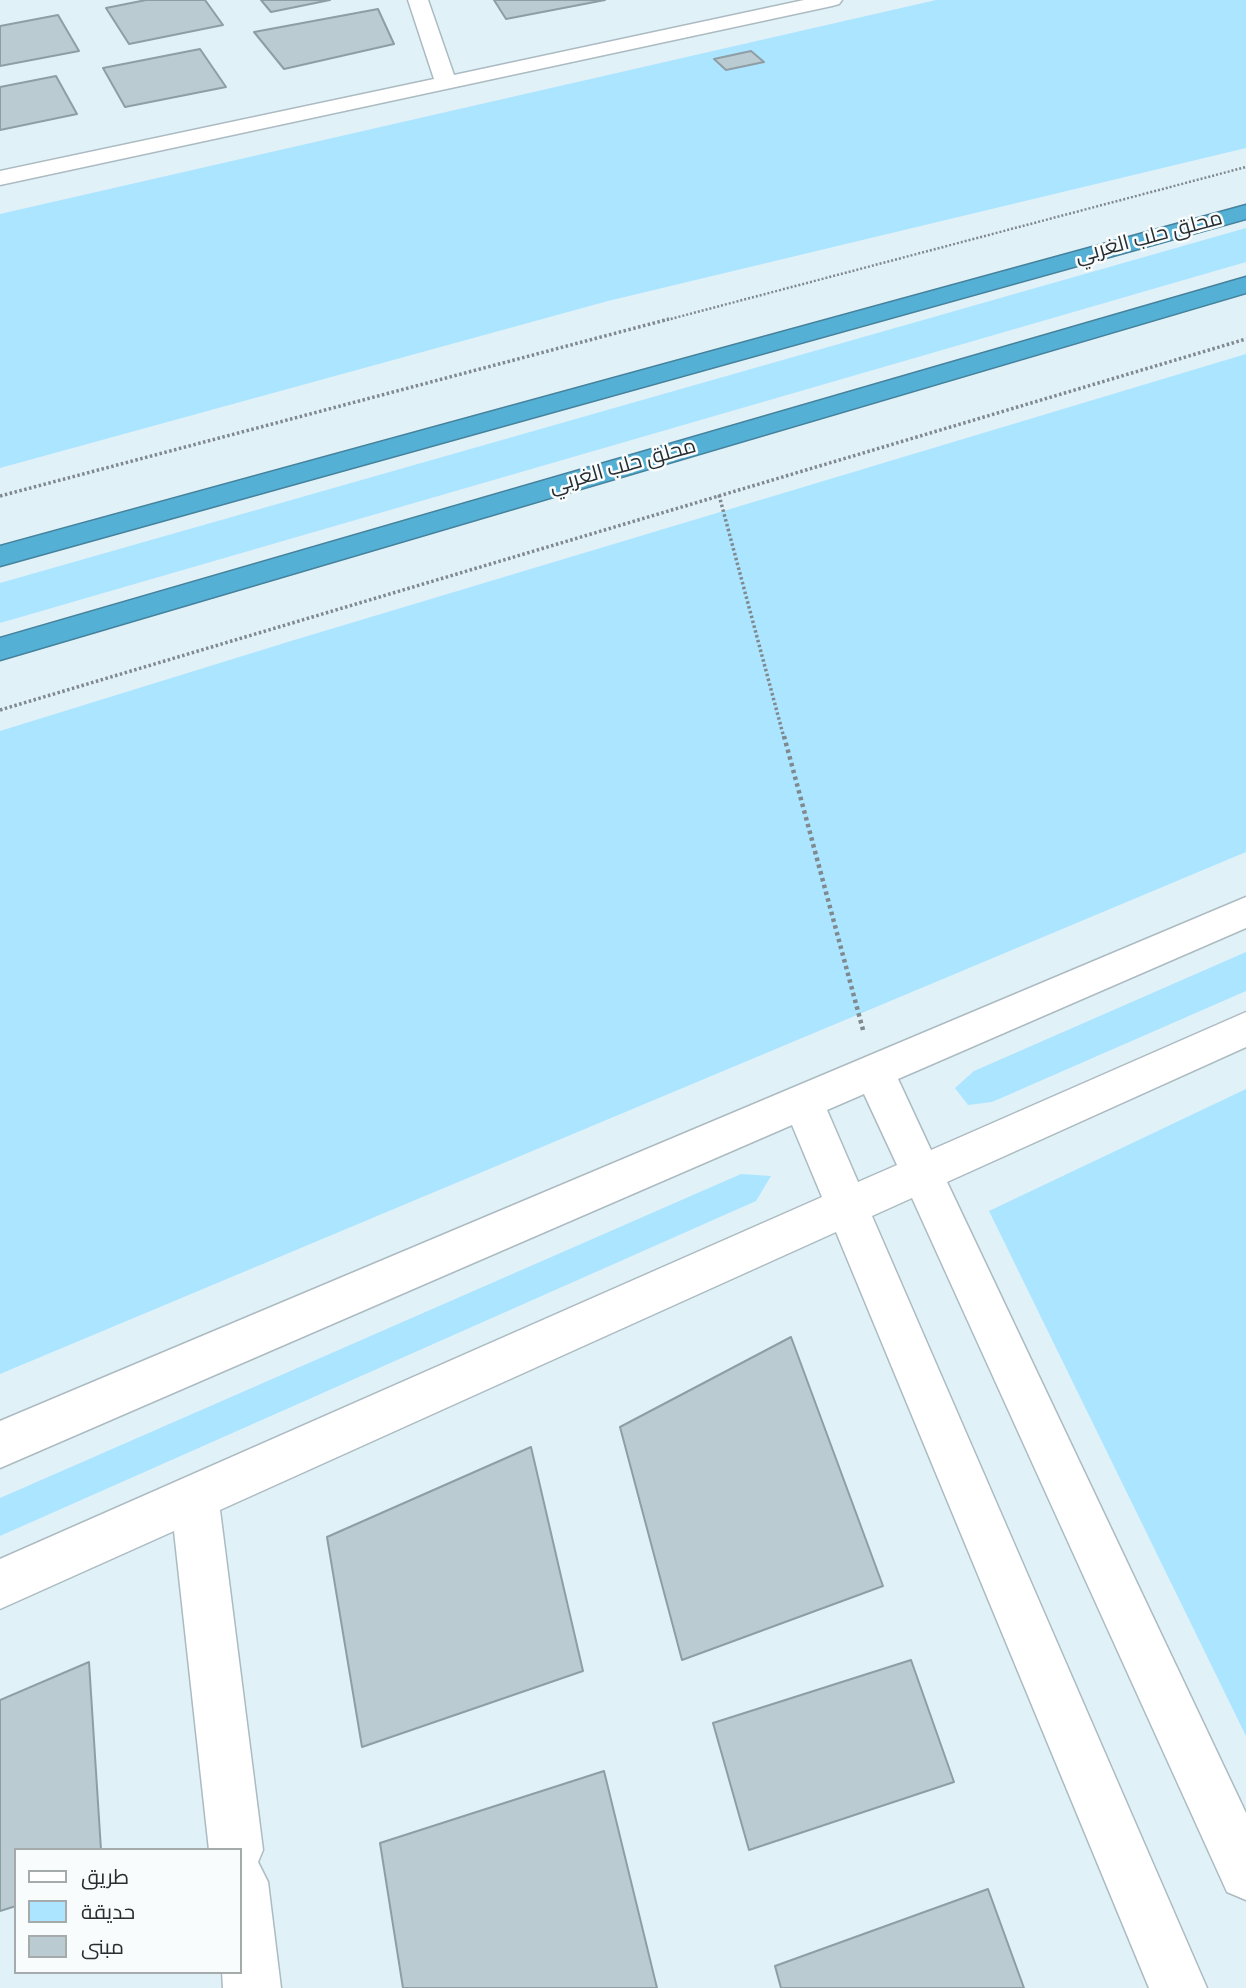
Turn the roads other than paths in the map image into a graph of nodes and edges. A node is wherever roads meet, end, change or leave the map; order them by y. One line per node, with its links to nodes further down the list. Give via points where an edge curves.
1 (418, 0): 3 (street)
2 (832, 0): 3 (street)
3 (446, 83): 4 (street)
4 (0, 178)
5 (1246, 212): 7 (highway, محلق حلب الغربي)
6 (1246, 285): 8 (highway, محلق حلب الغربي)
7 (0, 556)
8 (0, 649)
9 (1246, 912): 11 (street)
10 (1246, 1029): 13 (street)
11 (874, 1071): 12 (street); 13 (street)
12 (803, 1102): 14 (street); 15 (street)
13 (922, 1174): 14 (street); 19 (street)
14 (846, 1208): 16 (street); 22 (street)
15 (0, 1445)
16 (194, 1498): 17 (street); 18 (street)
17 (0, 1584)
18 (236, 1848)
19 (1246, 1873)
20 (242, 1900): 21 (street)
21 (252, 1988)
22 (1178, 1988)

